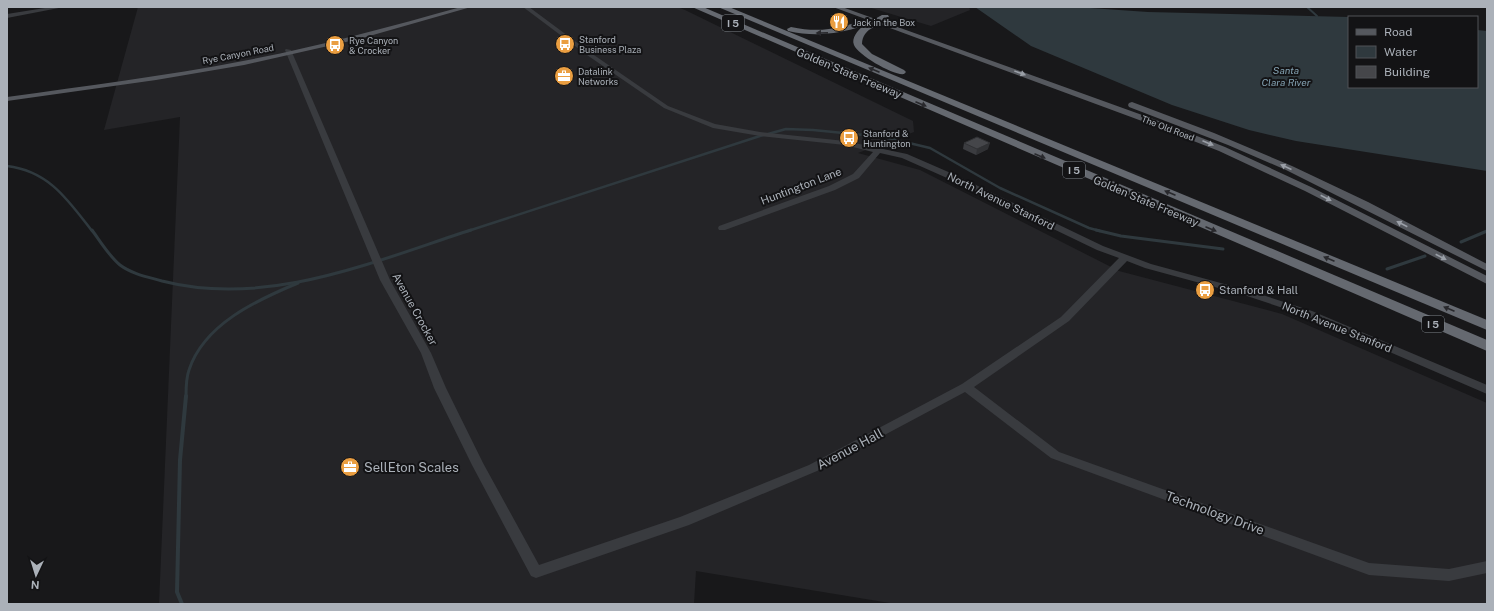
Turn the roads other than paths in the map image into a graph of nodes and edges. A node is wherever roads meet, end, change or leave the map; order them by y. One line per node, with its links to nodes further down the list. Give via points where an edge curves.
1 (61, 7): 9 (street)
2 (452, 7): 12 (main road, Rye Canyon Road)
3 (468, 7): 12 (main road, Rye Canyon Road, via 356,38)
4 (526, 7): 16 (street, North Avenue Stanford, via 666,107 714,126 760,134 845,143)
5 (696, 7): 22 (highway, Golden State Freeway / I 5, one-way to 22)
6 (722, 7): 10 (highway, Golden State Freeway / I 5)
7 (836, 7): 11 (main road, The Old Road)
8 (856, 7): 11 (main road, The Old Road)
9 (7, 16)
10 (745, 16): 11 (highway, one-way to 10, via 842,30 818,33 793,30); 15 (highway, Golden State Freeway / I 5, one-way to 10)
11 (879, 20): 15 (highway, via 858,35 858,44 864,52 975,106); 19 (main road, The Old Road, one-way to 11, via 1322,184 1234,144 1156,114); 20 (main road, The Old Road, one-way to 20, via 1222,149 1308,189)
12 (289, 52): 13 (main road, Rye Canyon Road); 14 (main road, Rye Canyon Road, via 194,72); 26 (street, Avenue Crocker, via 384,280 426,353 447,403 478,465)
13 (7, 94)
14 (7, 99)
15 (987, 117): 21 (highway, Golden State Freeway / I 5, one-way to 15)
16 (879, 150): 17 (street, Huntington Lane, via 856,176 838,185); 18 (street, North Avenue Stanford, via 927,165)
17 (722, 228)
18 (1125, 258): 23 (street, Avenue Hall, via 1064,319); 24 (street, North Avenue Stanford, via 1308,313)
19 (1487, 268)
20 (1487, 281)
21 (1487, 325)
22 (1487, 346)
23 (966, 387): 25 (street, Technology Drive, via 1055,455 1369,569 1449,575); 26 (street, Avenue Hall, via 813,468 684,521)
24 (1487, 390)
25 (1487, 567)
26 (536, 572)

